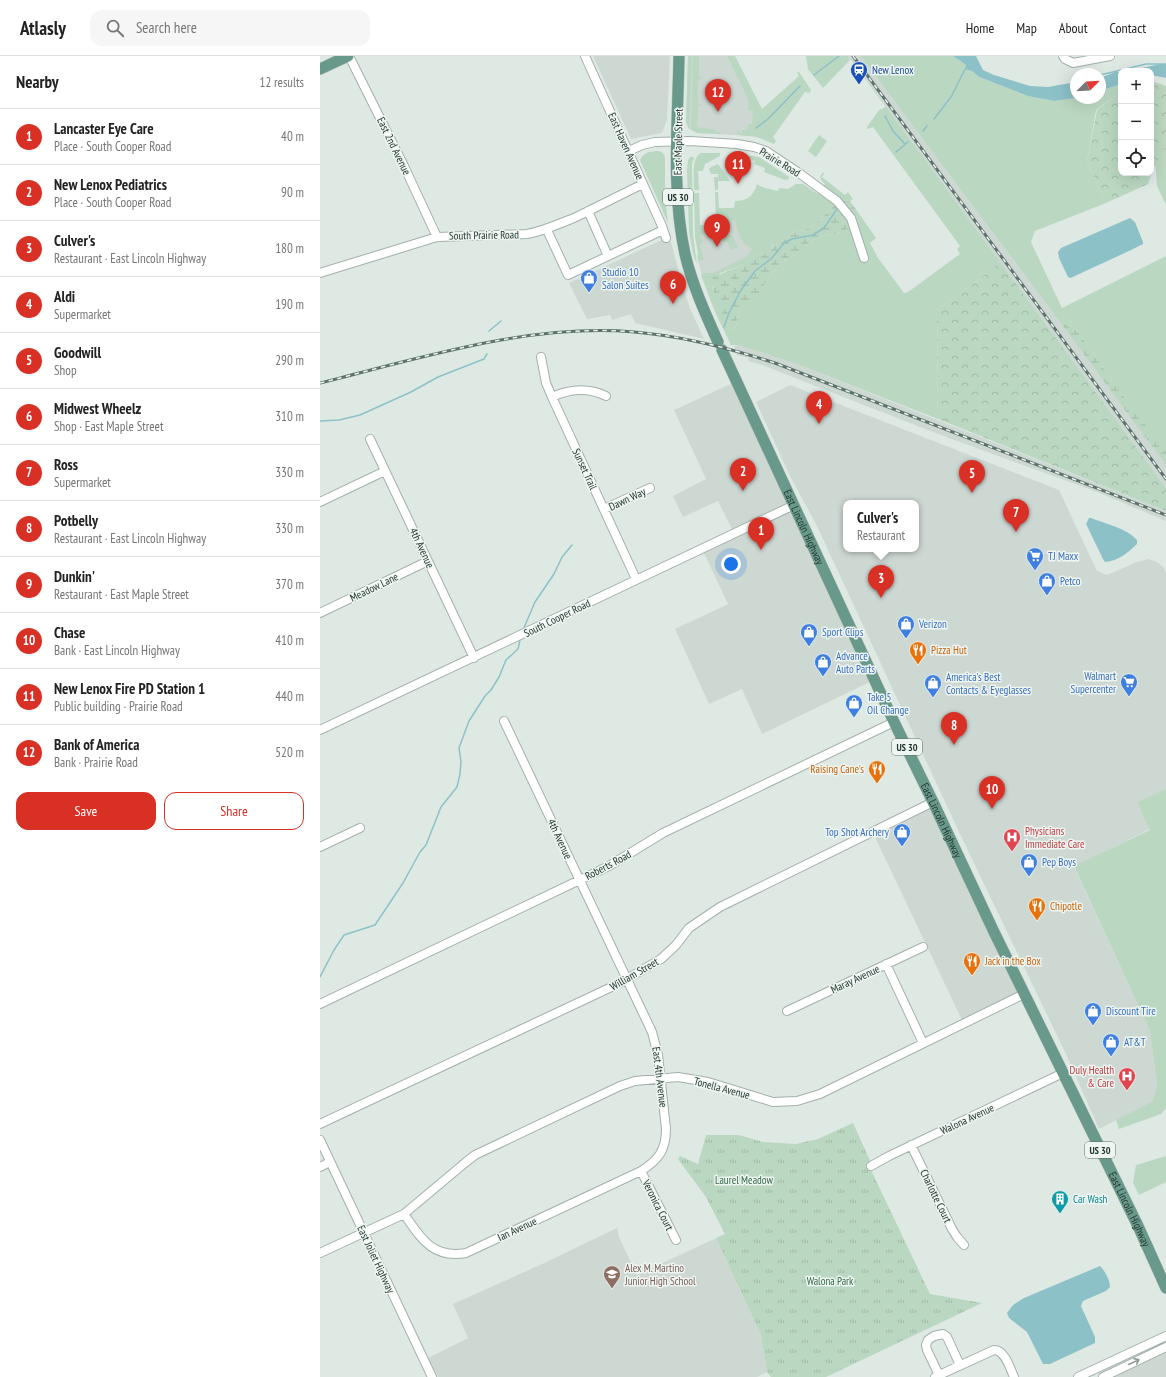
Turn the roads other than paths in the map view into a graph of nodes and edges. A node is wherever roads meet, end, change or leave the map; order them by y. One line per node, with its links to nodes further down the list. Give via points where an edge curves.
1 (348, 56): 6 (main road); 12 (street, East 2nd Avenue)
2 (585, 56): 8 (street, East Haven Avenue)
3 (679, 56): 7 (main road, East Maple Street / US 30)
4 (1063, 56): 5 (street, via 1073,63)
5 (1108, 56)
6 (320, 69)
7 (677, 142): 8 (street, Prairie Road, via 655,142); 14 (street, Prairie Road, via 737,144 766,151 837,201 852,218); 16 (main road, East Maple Street / US 30, via 677,182 684,252 694,285)
8 (629, 151): 9 (street, East Haven Avenue)
9 (643, 184): 10 (street, South Prairie Road); 13 (street, East Haven Avenue, via 664,234)
10 (588, 211): 11 (street, South Prairie Road); 13 (street)
11 (547, 230): 12 (street, South Prairie Road, via 527,234); 13 (street, via 568,274)
12 (437, 237): 15 (street, South Prairie Road)
13 (608, 256)
14 (864, 258)
15 (320, 273)
16 (720, 346): 24 (main road, East Lincoln Highway / US 30)
17 (541, 357): 19 (street, Sunset Trail, via 546,383)
18 (606, 396): 19 (street, via 596,391 576,389)
19 (552, 397): 25 (street, Sunset Trail)
20 (370, 439): 21 (street, 4th Avenue)
21 (385, 471): 23 (street); 26 (street, 4th Avenue)
22 (650, 488): 25 (street, Dawn Way)
23 (320, 502)
24 (794, 505): 27 (street, South Cooper Road); 31 (main road, East Lincoln Highway / US 30)
25 (604, 509): 27 (street, Sunset Trail)
26 (428, 561): 28 (street, Meadow Lane); 29 (street, 4th Avenue)
27 (636, 579): 29 (street, South Cooper Road)
28 (320, 613)
29 (474, 658): 32 (street, South Cooper Road)
30 (504, 721): 36 (street, 4th Avenue)
31 (894, 722): 33 (main road, East Lincoln Highway / US 30); 36 (street, Roberts Road, via 663,832 609,866)
32 (320, 730)
33 (934, 802): 39 (street, William Street, via 720,907 689,928 661,959); 40 (main road, East Lincoln Highway / US 30)
34 (360, 828): 35 (street)
35 (320, 847)
36 (580, 880): 39 (street, 4th Avenue); 41 (street, Roberts Road)
37 (923, 947): 38 (street, Maray Avenue)
38 (886, 964): 42 (street, Maray Avenue); 43 (street)
39 (627, 979): 45 (street, East 4th Avenue, via 652,1032); 46 (street, William Street)
40 (1024, 994): 43 (street, Tonella Avenue); 44 (main road, East Lincoln Highway / US 30)
41 (320, 1004)
42 (787, 1011)
43 (924, 1043): 45 (street, Tonella Avenue, via 820,1094 797,1101 773,1102 693,1079)
44 (1063, 1073): 48 (street, Walona Avenue); 58 (main road, East Lincoln Highway / US 30)
45 (660, 1079): 52 (street, East 4th Avenue, via 666,1140 660,1155); 53 (street, Tonella Avenue, via 635,1081 620,1086 475,1155)
46 (320, 1124)
47 (320, 1140): 49 (street, East Joliet Highway)
48 (911, 1145): 50 (street, Walona Avenue); 56 (street, Charlotte Court, via 952,1229)
49 (330, 1162): 51 (street); 54 (street, East Joliet Highway)
50 (871, 1166)
51 (320, 1167)
52 (641, 1170): 53 (street, Ian Avenue, via 458,1255 444,1254 432,1249 422,1240); 55 (street, Veronica Court)
53 (404, 1214): 54 (street, Tonella Avenue)
54 (364, 1232): 57 (street, Tonella Avenue); 63 (street, East Joliet Highway)
55 (676, 1240)
56 (964, 1245)
57 (320, 1253)
58 (1166, 1288)
59 (1166, 1336): 65 (street)
60 (1166, 1347): 66 (street, one-way to 60)
61 (960, 1365): 62 (street); 62 (street, via 947,1337 943,1334 934,1336 928,1340 926,1347); 64 (street, via 997,1350 1003,1354)
62 (937, 1376)
63 (432, 1377)
64 (1014, 1377)
65 (1078, 1377)
66 (1103, 1377)

